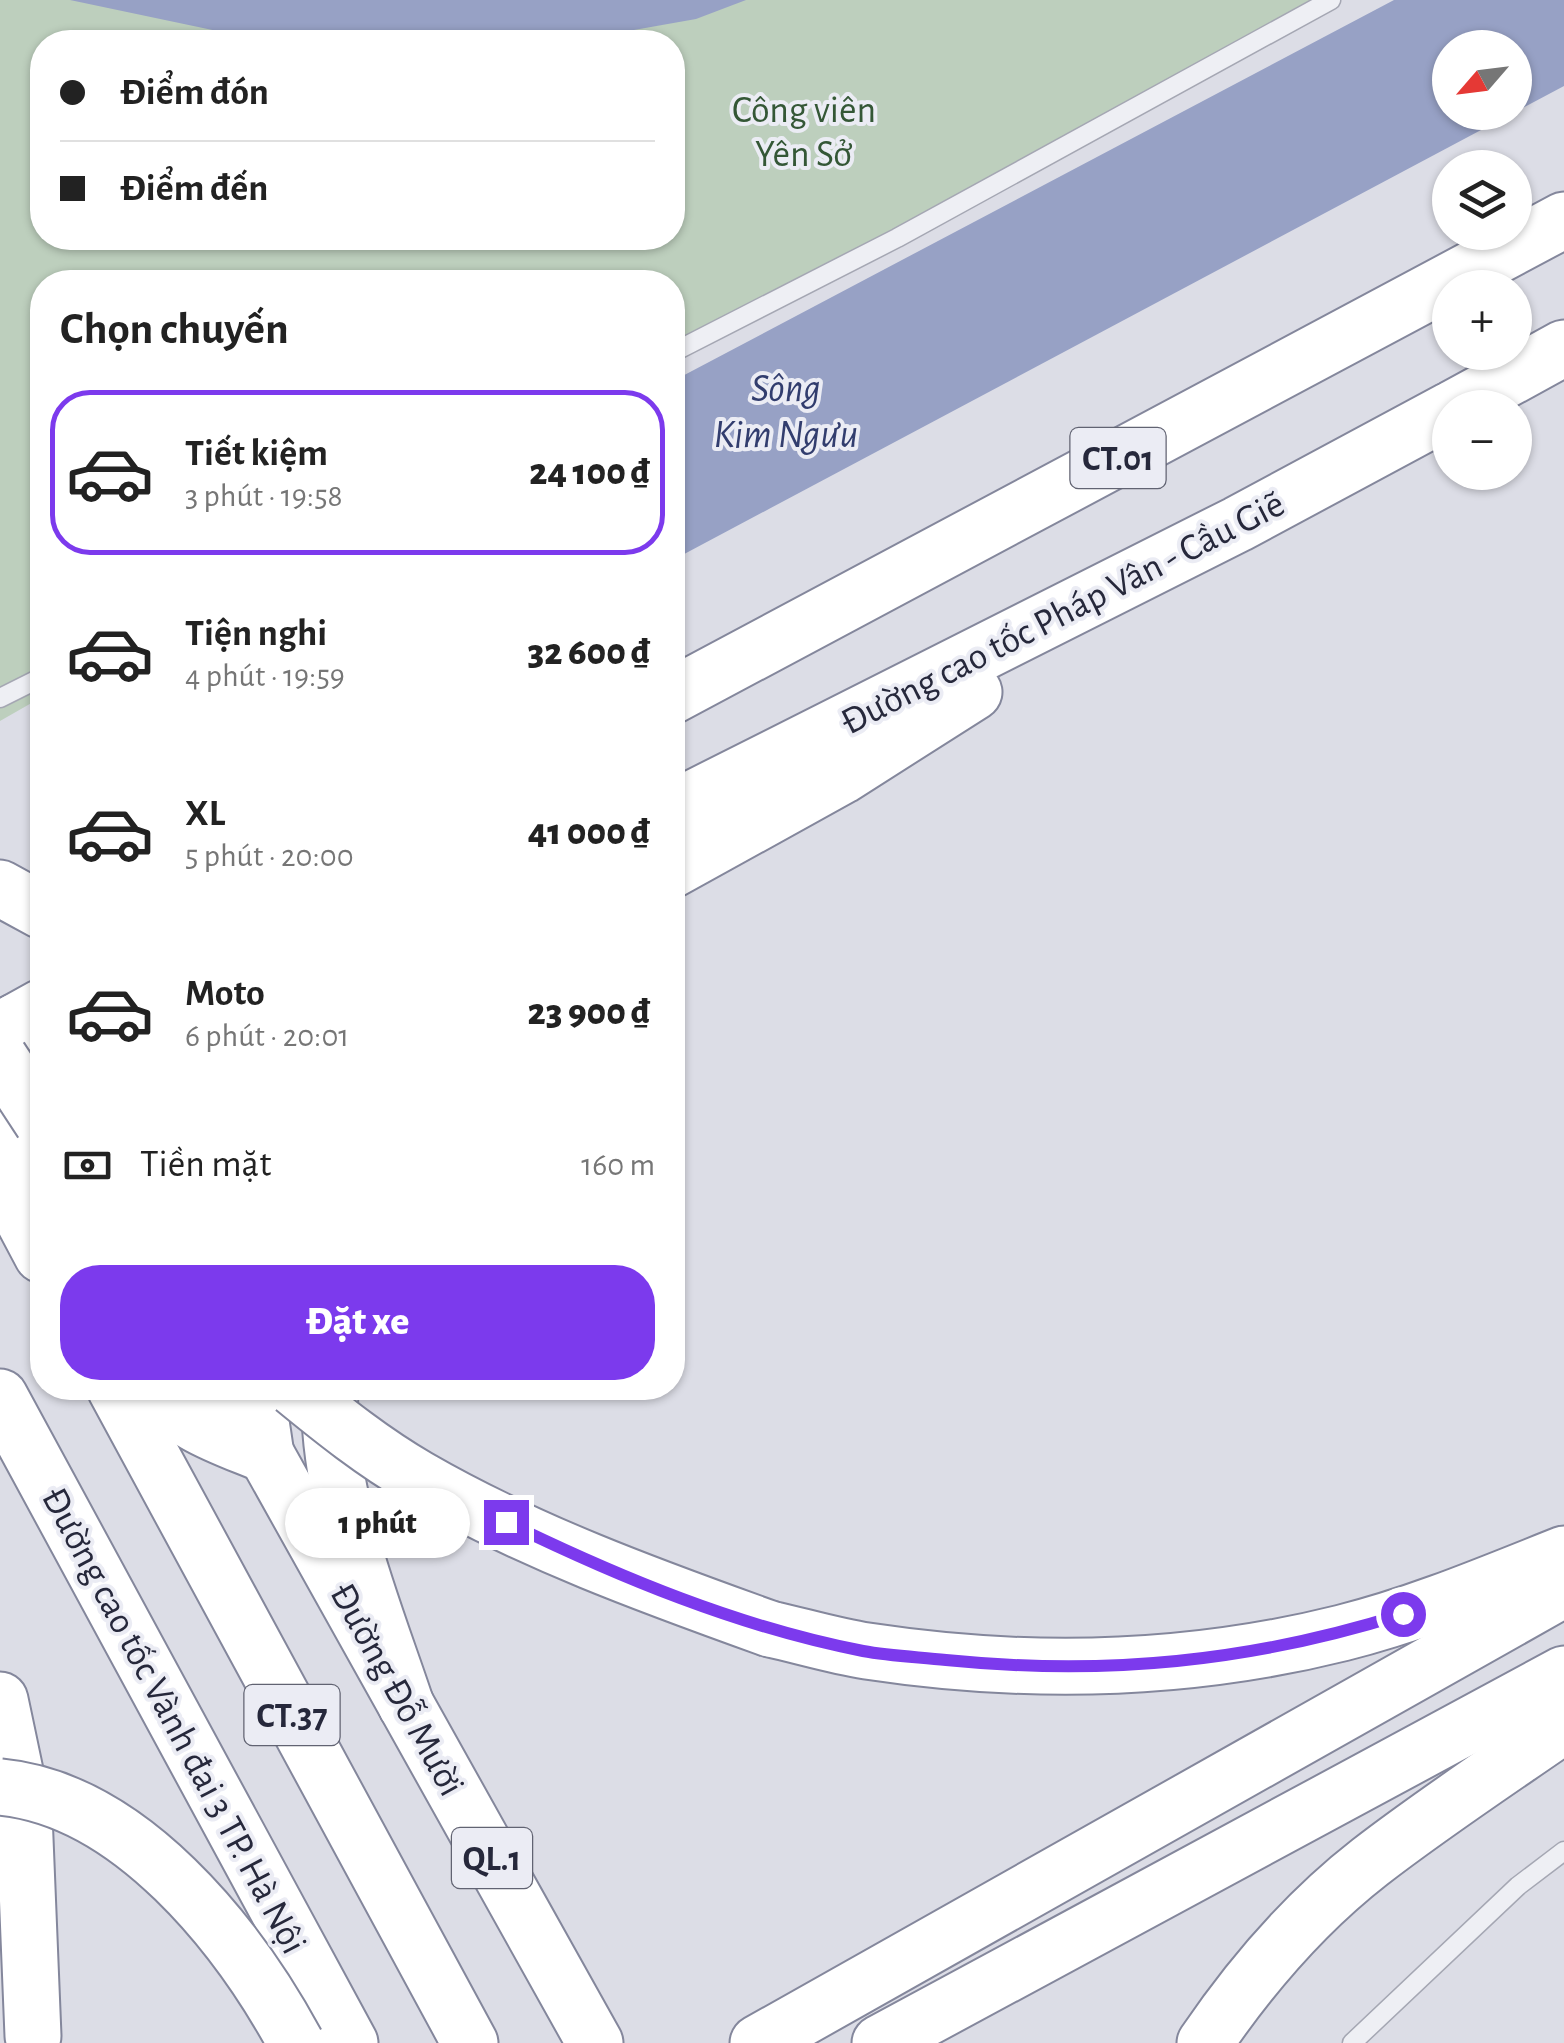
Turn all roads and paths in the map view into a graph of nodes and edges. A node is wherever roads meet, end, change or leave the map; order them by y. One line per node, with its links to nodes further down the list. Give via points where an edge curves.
1 (1330, 0): 3 (lane)
2 (1564, 220): 11 (highway, CT.01)
3 (685, 346)
4 (1564, 348): 6 (highway, Đường cao tốc Pháp Vân - Cầu Giẽ)
5 (1564, 360): 7 (highway)
6 (1486, 390)
7 (1492, 390)
8 (1432, 419): 9 (highway, Đường cao tốc Pháp Vân - Cầu Giẽ)
9 (1238, 524): 13 (highway, Đường cao tốc Pháp Vân - Cầu Giẽ); 14 (highway, via 842,776)
10 (30, 683): 12 (lane)
11 (685, 689)
12 (0, 698)
13 (685, 802)
14 (685, 863)
15 (0, 888): 16 (highway)
16 (30, 904)
17 (14, 1029): 18 (highway); 19 (highway, bridge)
18 (30, 1052)
19 (18, 1132): 20 (highway); 21 (highway)
20 (30, 1162)
21 (30, 1194)
22 (0, 1397): 42 (highway, Đường cao tốc Vành đai 3 TP. Hà Nội / CT.37)
23 (121, 1400): 43 (highway, CT.37)
24 (163, 1400): 29 (highway, via 186,1420)
25 (236, 1400): 29 (highway, Đường Đỗ Mười / QL.1)
26 (258, 1400): 29 (highway)
27 (309, 1400): 30 (highway, bridge, via 417,1478 636,1581 770,1628 864,1651 1065,1669 1158,1664 1343,1632 1464,1595)
28 (329, 1400): 34 (highway, via 352,1543)
29 (266, 1456): 34 (highway, Đường Đỗ Mười / QL.1)
30 (1564, 1554)
31 (1564, 1590): 44 (highway)
32 (1564, 1674): 45 (highway)
33 (0, 1700): 40 (highway, via 24,1814)
34 (406, 1704): 39 (highway, Đường Đỗ Mười / QL.1)
35 (1564, 1725): 46 (highway, via 1368,1863 1311,1914)
36 (0, 1787): 41 (highway, bridge, via 80,1809 152,1857 214,1922)
37 (1564, 1851): 47 (lane)
38 (0, 1947): 40 (highway)
39 (587, 2027)
40 (34, 2040)
41 (296, 2043)
42 (350, 2043)
43 (470, 2043)
44 (758, 2043)
45 (880, 2043)
46 (1205, 2043)
47 (1352, 2043)

